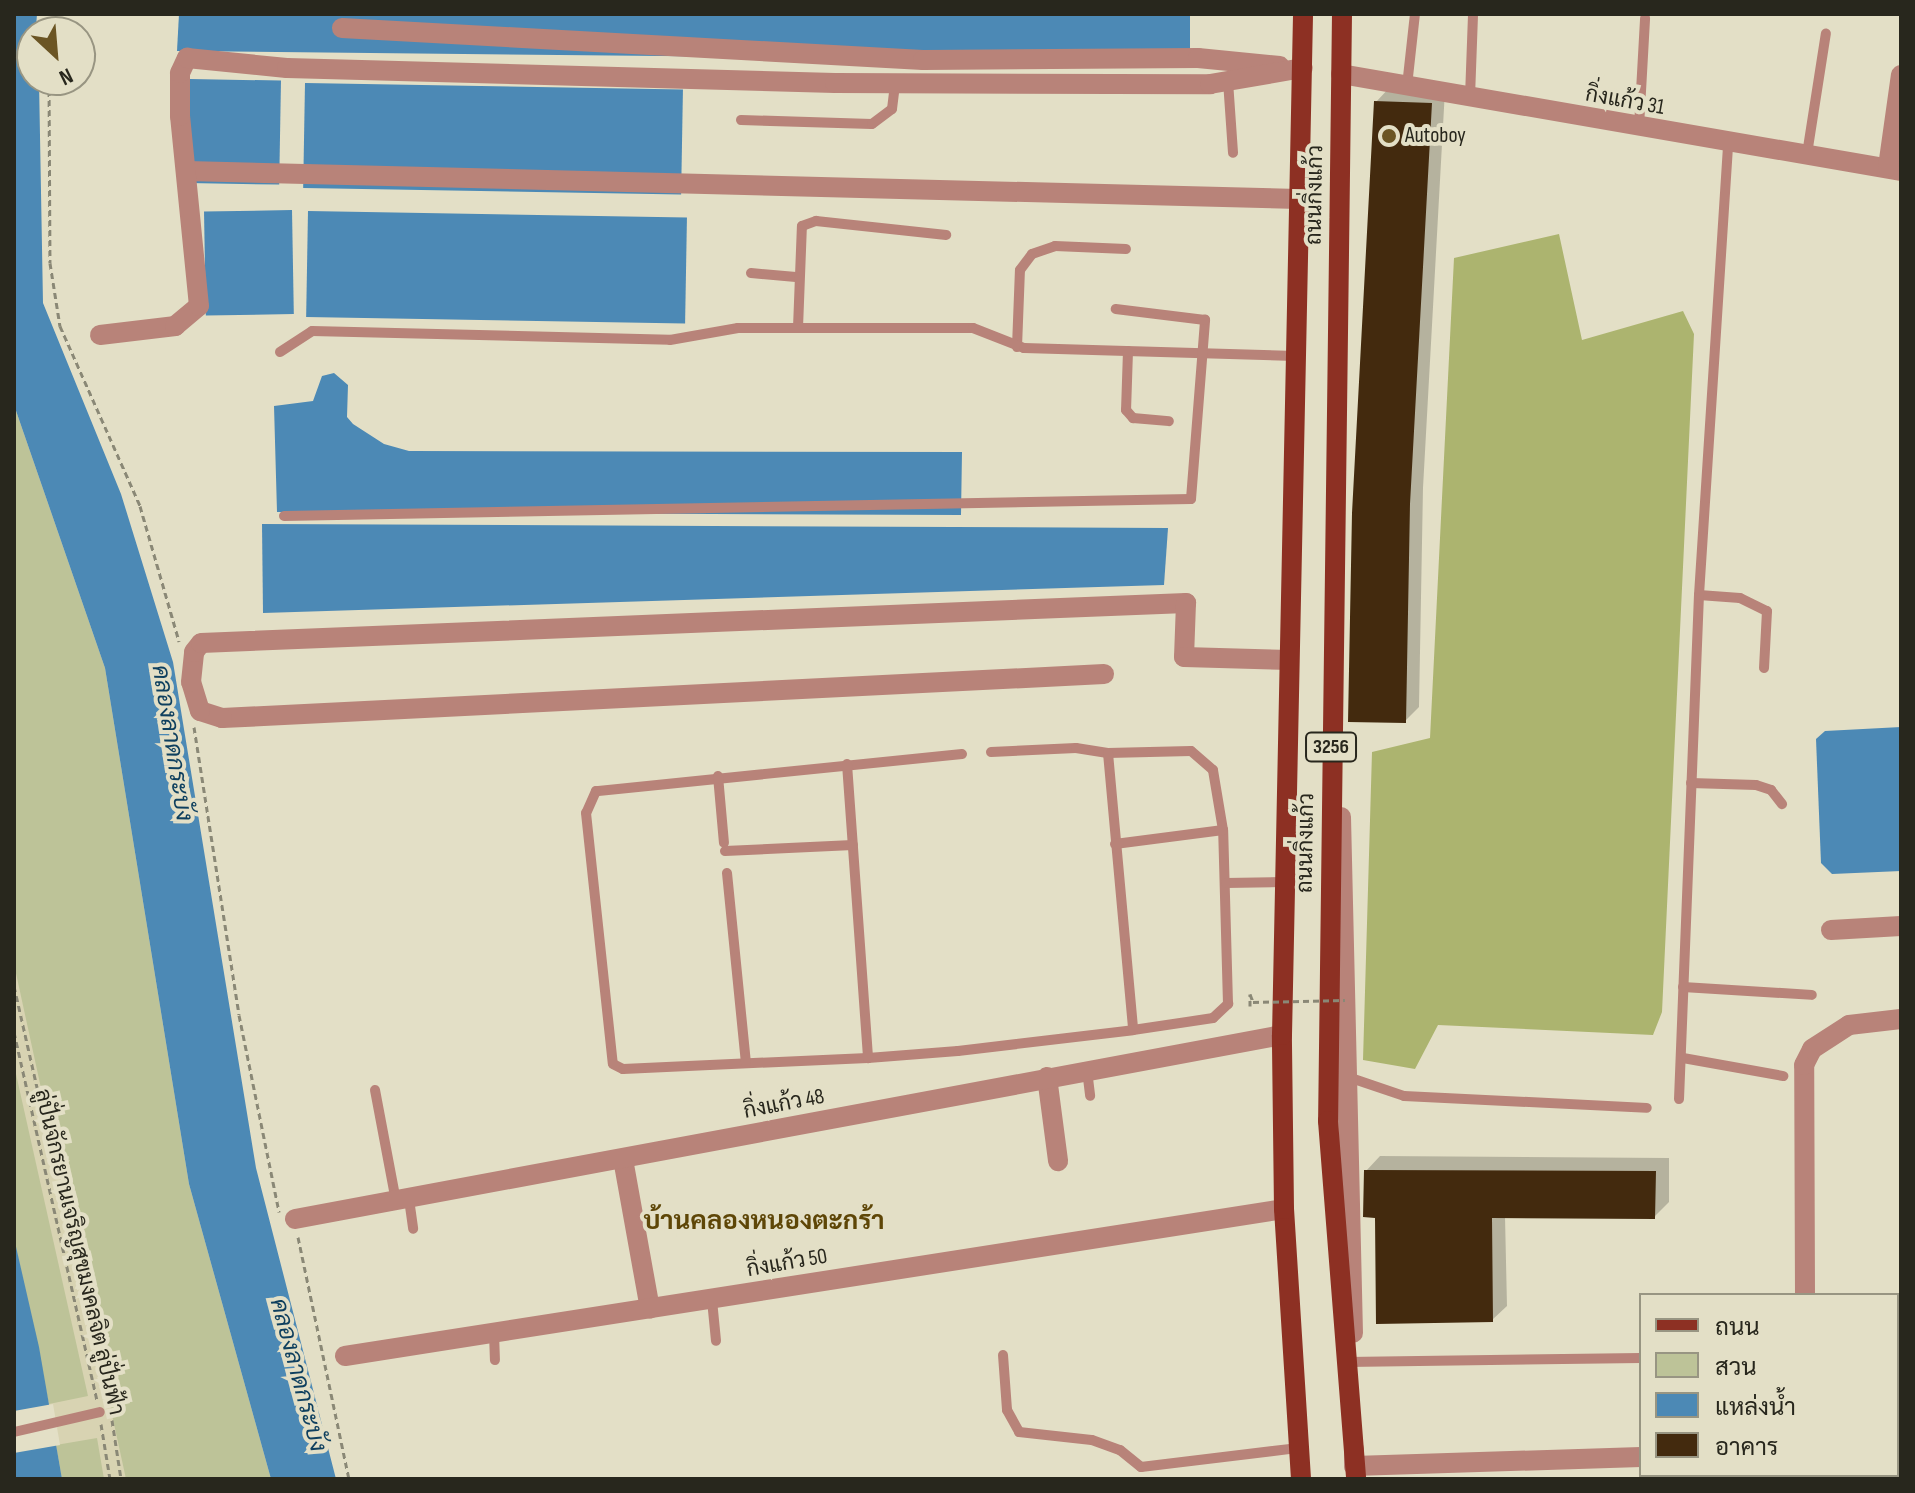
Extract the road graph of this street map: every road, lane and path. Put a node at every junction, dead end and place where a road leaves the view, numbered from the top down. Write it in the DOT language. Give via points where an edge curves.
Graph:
graph roads {
  1 [pos="1303,14"];
  2 [pos="1342,14"];
  3 [pos="1415,14"];
  4 [pos="1473,14"];
  5 [pos="1645,18"];
  6 [pos="342,28"];
  7 [pos="1826,33"];
  8 [pos="1307,68"];
  9 [pos="1341,74"];
  10 [pos="1901,75"];
  11 [pos="1228,81"];
  12 [pos="895,83"];
  13 [pos="1407,86"];
  14 [pos="49,96"];
  15 [pos="1470,97"];
  16 [pos="741,120"];
  17 [pos="1639,127"];
  18 [pos="1728,144"];
  19 [pos="1233,153"];
  20 [pos="1807,154"];
  21 [pos="1894,169"];
  22 [pos="187,171"];
  23 [pos="1299,199"];
  24 [pos="946,235"];
  25 [pos="1126,249"];
  26 [pos="751,273"];
  27 [pos="796,277"];
  28 [pos="1116,309"];
  29 [pos="798,328"];
  30 [pos="100,335"];
  31 [pos="1017,347"];
  32 [pos="1128,351"];
  33 [pos="280,352"];
  34 [pos="1205,353"];
  35 [pos="1295,356"];
  36 [pos="1169,421"];
  37 [pos="284,516"];
  38 [pos="1699,595"];
  39 [pos="181,649"];
  40 [pos="1289,660"];
  41 [pos="1764,668"];
  42 [pos="1104,674"];
  43 [pos="193,722"];
  44 [pos="991,752"];
  45 [pos="1108,753"];
  46 [pos="962,754"];
  47 [pos="847,764"];
  48 [pos="718,776"];
  49 [pos="1691,783"];
  50 [pos="1782,804"];
  51 [pos="1223,830"];
  52 [pos="1115,844"];
  53 [pos="853,845"];
  54 [pos="727,873"];
  55 [pos="1283,882"];
  56 [pos="1226,883"];
  57 [pos="1901,926"];
  58 [pos="1831,930"];
  59 [pos="14,986"];
  60 [pos="1683,987"];
  61 [pos="1812,995"];
  62 [pos="1345,1000"];
  63 [pos="1252,1004"];
  64 [pos="1901,1019"];
  65 [pos="1133,1030"];
  66 [pos="14,1032"];
  67 [pos="1282,1035"];
  68 [pos="868,1058"];
  69 [pos="1683,1058"];
  70 [pos="746,1063"];
  71 [pos="1087,1070"];
  72 [pos="1337,1074"];
  73 [pos="1783,1076"];
  74 [pos="1047,1077"];
  75 [pos="375,1090"];
  76 [pos="1090,1096"];
  77 [pos="1679,1099"];
  78 [pos="1647,1108"];
  79 [pos="623,1159"];
  80 [pos="1058,1161"];
  81 [pos="403,1200"];
  82 [pos="1284,1209"];
  83 [pos="295,1219"];
  84 [pos="413,1229"];
  85 [pos="1805,1293"];
  86 [pos="712,1300"];
  87 [pos="650,1309"];
  88 [pos="494,1333"];
  89 [pos="716,1341"];
  90 [pos="1003,1355"];
  91 [pos="345,1356"];
  92 [pos="1639,1358"];
  93 [pos="495,1360"];
  94 [pos="1350,1362"];
  95 [pos="100,1412"];
  96 [pos="14,1432"];
  97 [pos="1299,1448"];
  98 [pos="1639,1457"];
  99 [pos="1355,1472"];
  100 [pos="1141,1473"];
  101 [pos="110,1479"];
  102 [pos="121,1479"];
  103 [pos="349,1479"];
  104 [pos="1301,1479"];
  1 -- 8 [label="main road, ถนนกิ่งแก้ว / 3256"];
  2 -- 9 [label="main road, ถนนกิ่งแก้ว / 3256"];
  3 -- 13 [label="lane"];
  4 -- 15 [label="lane"];
  5 -- 17 [label="lane"];
  6 -- 8 [label="street" via="923,60 1198,58"];
  7 -- 20 [label="lane"];
  8 -- 11 [label="street"];
  8 -- 23 [label="main road, ถนนกิ่งแก้ว / 3256"];
  9 -- 13 [label="street, กิ่งแก้ว 31"];
  9 -- 72 [label="main road, ถนนกิ่งแก้ว / 3256" via="1334,480"];
  10 -- 21 [label="street"];
  11 -- 12 [label="street" via="1147,86"];
  11 -- 19 [label="lane"];
  12 -- 16 [label="lane" via="892,109 872,124"];
  12 -- 22 [label="street" via="287,68 187,58 179,88"];
  13 -- 15 [label="street, กิ่งแก้ว 31"];
  14 -- 39 [label="path" via="50,263 60,326 140,506 173,606"];
  15 -- 17 [label="street, กิ่งแก้ว 31"];
  17 -- 18 [label="street, กิ่งแก้ว 31"];
  18 -- 20 [label="street, กิ่งแก้ว 31"];
  18 -- 38 [label="lane"];
  20 -- 21 [label="street, กิ่งแก้ว 31"];
  22 -- 23 [label="street"];
  22 -- 30 [label="street" via="196,313 175,326"];
  23 -- 35 [label="main road, ถนนกิ่งแก้ว / 3256"];
  24 -- 27 [label="lane" via="807,223 799,234"];
  25 -- 31 [label="lane" via="1055,246 1032,254 1020,270"];
  26 -- 27 [label="lane"];
  27 -- 29 [label="lane"];
  28 -- 34 [label="lane" via="1200,317 1206,323"];
  29 -- 31 [label="lane" via="973,328"];
  29 -- 33 [label="lane" via="727,329 670,340 312,331"];
  31 -- 32 [label="lane"];
  32 -- 34 [label="lane"];
  32 -- 36 [label="lane" via="1126,410 1133,418"];
  34 -- 35 [label="lane"];
  34 -- 37 [label="lane" via="1191,499"];
  35 -- 40 [label="main road, ถนนกิ่งแก้ว / 3256"];
  38 -- 41 [label="lane" via="1758,602 1767,611"];
  38 -- 49 [label="lane"];
  40 -- 42 [label="street" via="1184,657 1186,603 201,643 194,652 191,682 200,711 222,718"];
  40 -- 55 [label="main road, ถนนกิ่งแก้ว / 3256"];
  43 -- 83 [label="path" via="239,1015 281,1223"];
  44 -- 45 [label="lane" via="1076,748"];
  45 -- 51 [label="lane" via="1182,749 1201,757 1219,788"];
  45 -- 52 [label="lane"];
  46 -- 47 [label="lane"];
  47 -- 48 [label="lane"];
  47 -- 53 [label="lane"];
  48 -- 53 [label="lane" via="724,847"];
  48 -- 70 [label="lane" via="604,788 589,798 608,1043 613,1064 623,1069"];
  49 -- 50 [label="lane" via="1756,785 1771,790"];
  49 -- 60 [label="lane"];
  51 -- 52 [label="lane"];
  51 -- 56 [label="lane"];
  52 -- 65 [label="lane"];
  53 -- 68 [label="lane"];
  54 -- 70 [label="lane"];
  55 -- 56 [label="lane"];
  55 -- 67 [label="main road, ถนนกิ่งแก้ว / 3256"];
  56 -- 65 [label="lane" via="1228,1004 1223,1012"];
  57 -- 58 [label="street"];
  59 -- 102 [label="path"];
  60 -- 61 [label="lane"];
  60 -- 69 [label="lane"];
  62 -- 63 [label="path, bridge"];
  64 -- 85 [label="street" via="1849,1025 1812,1049 1804,1065"];
  65 -- 68 [label="lane"];
  66 -- 95 [label="path, ลู่ปั่นจักรยานเจริญสุขมงคลจิต ลู่ปั่นฟ้า"];
  67 -- 71 [label="street, กิ่งแก้ว 48"];
  67 -- 82 [label="main road, ถนนกิ่งแก้ว / 3256"];
  68 -- 70 [label="lane"];
  69 -- 73 [label="lane"];
  69 -- 77 [label="lane"];
  71 -- 74 [label="street, กิ่งแก้ว 48"];
  71 -- 76 [label="lane"];
  72 -- 78 [label="lane" via="1404,1096"];
  72 -- 94 [label="main road, ถนนกิ่งแก้ว / 3256"];
  74 -- 79 [label="street, กิ่งแก้ว 48"];
  74 -- 80 [label="street"];
  75 -- 81 [label="lane"];
  79 -- 81 [label="street, กิ่งแก้ว 48"];
  79 -- 87 [label="street"];
  81 -- 83 [label="street, กิ่งแก้ว 48"];
  81 -- 84 [label="lane"];
  82 -- 86 [label="street, กิ่งแก้ว 50"];
  82 -- 97 [label="main road, ถนนกิ่งแก้ว / 3256"];
  83 -- 103 [label="path"];
  86 -- 87 [label="street, กิ่งแก้ว 50"];
  86 -- 89 [label="lane"];
  87 -- 88 [label="street, กิ่งแก้ว 50"];
  88 -- 91 [label="street, กิ่งแก้ว 50"];
  88 -- 93 [label="lane"];
  90 -- 100 [label="lane" via="1007,1410 1019,1432 1092,1440 1120,1450"];
  92 -- 94 [label="lane"];
  94 -- 99 [label="main road, ถนนกิ่งแก้ว / 3256"];
  95 -- 96 [label="lane"];
  95 -- 101 [label="path, ลู่ปั่นจักรยานเจริญสุขมงคลจิต ลู่ปั่นฟ้า"];
  97 -- 100 [label="lane"];
  97 -- 104 [label="main road, ถนนกิ่งแก้ว / 3256"];
  98 -- 99 [label="street"];
}
